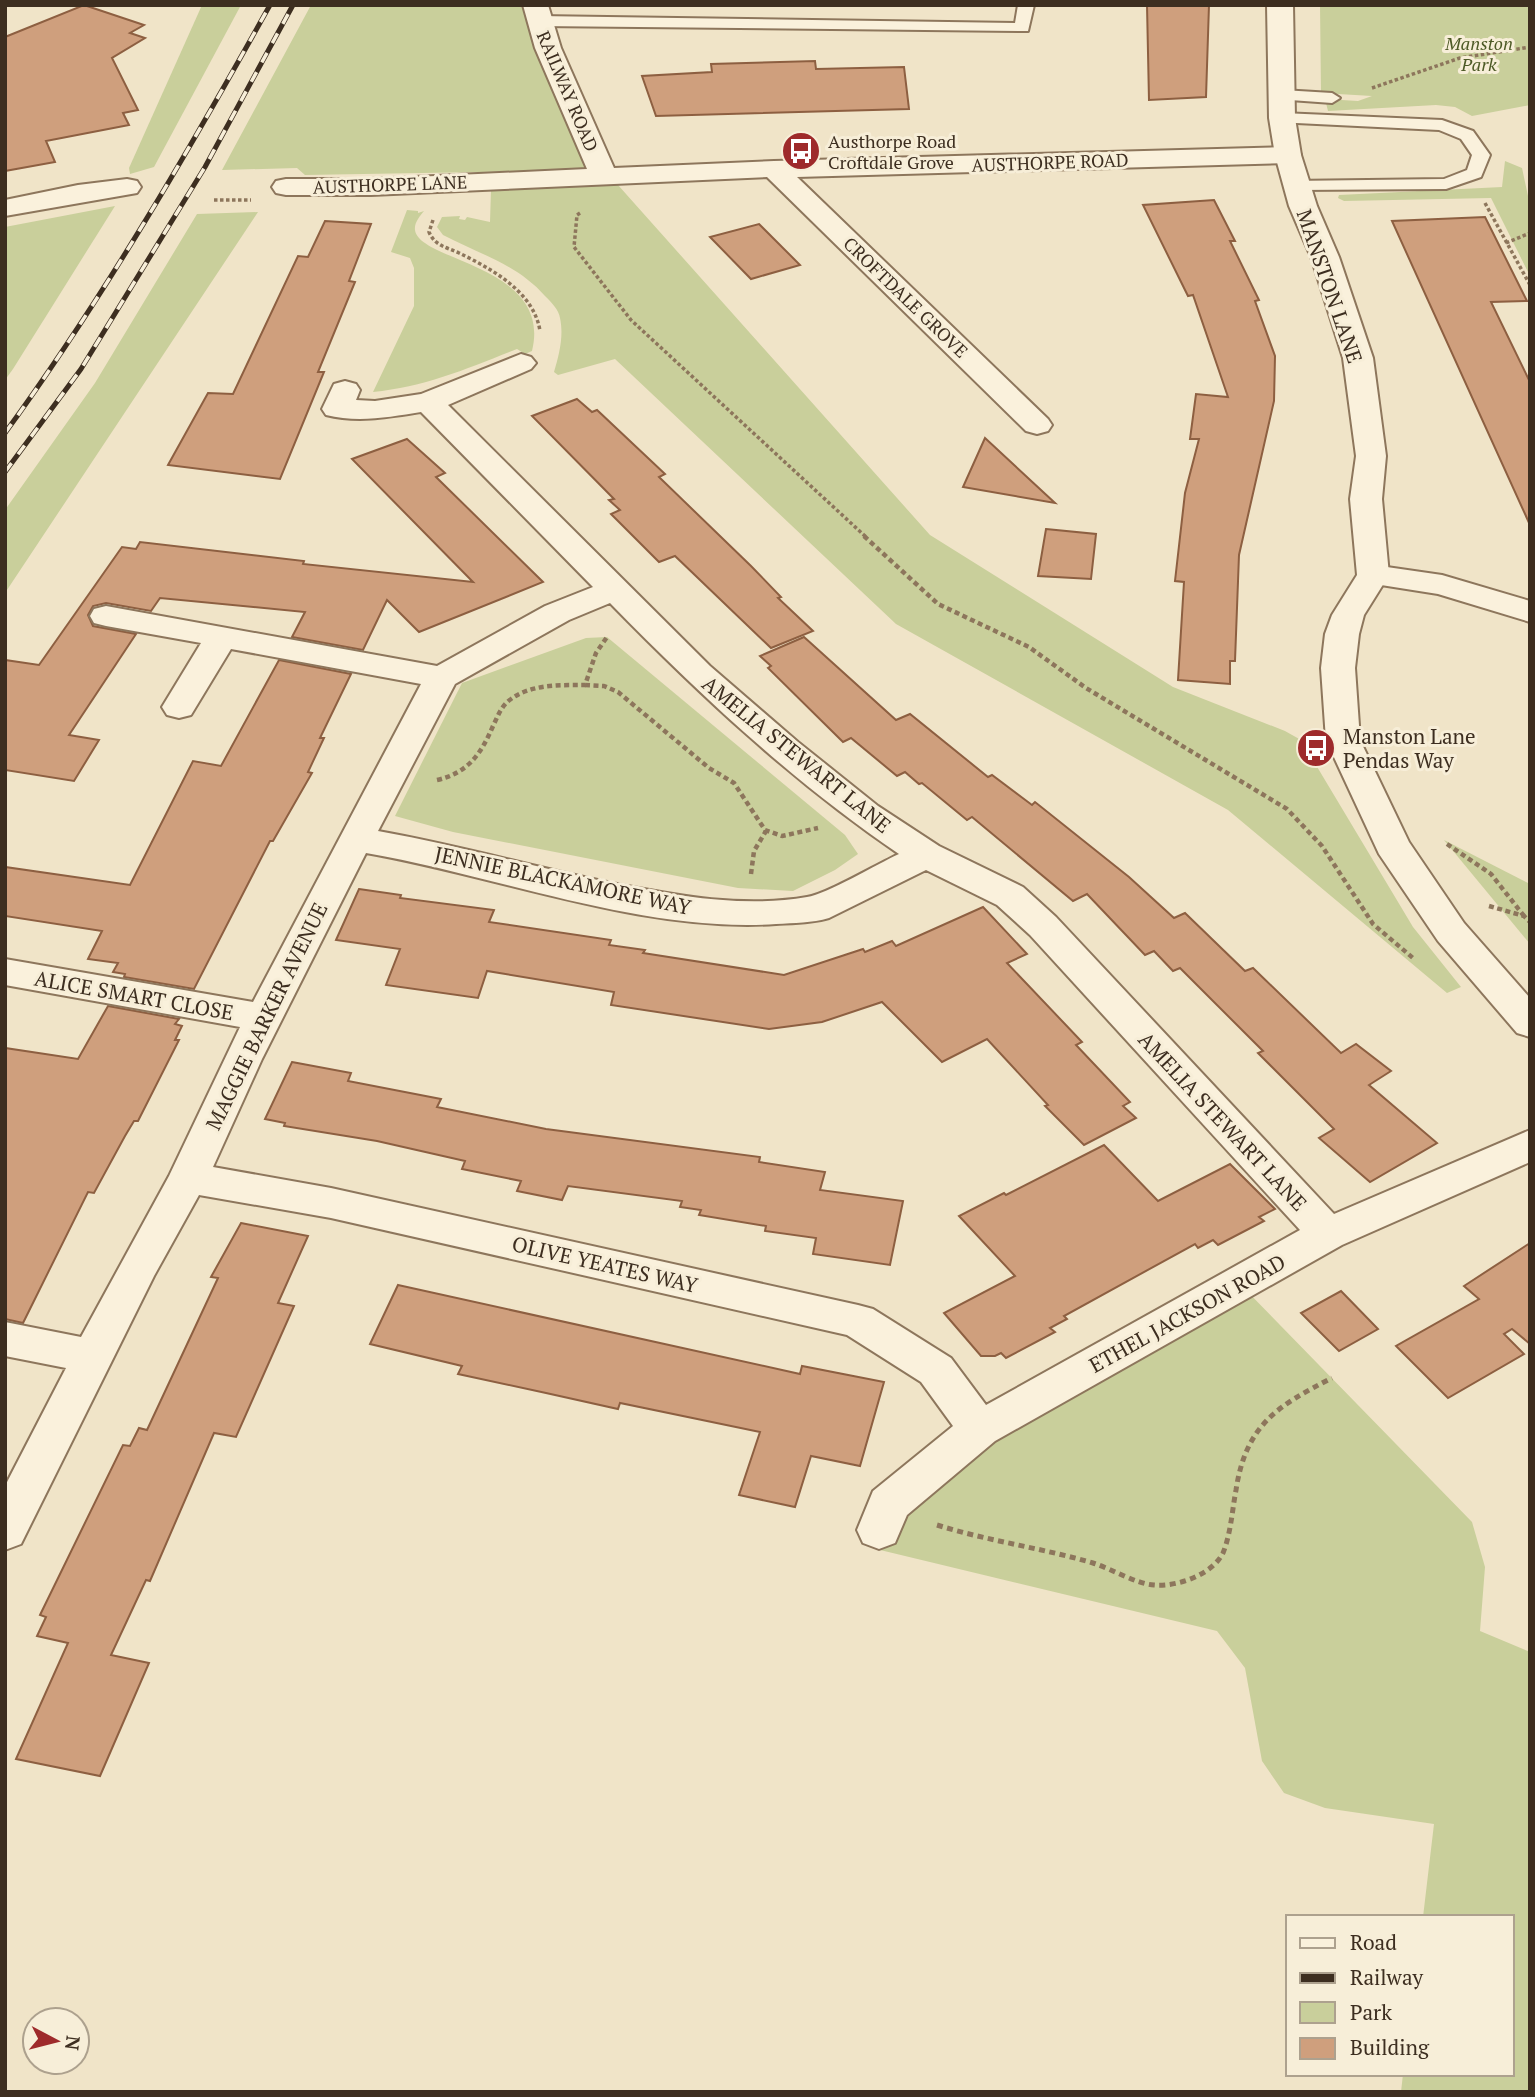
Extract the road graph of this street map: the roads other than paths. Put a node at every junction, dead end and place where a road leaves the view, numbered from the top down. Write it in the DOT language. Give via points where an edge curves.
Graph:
graph roads {
  1 [pos="1026,5"];
  2 [pos="1280,5"];
  3 [pos="536,13"];
  4 [pos="1332,98"];
  5 [pos="1282,106"];
  6 [pos="1289,155"];
  7 [pos="774,169"];
  8 [pos="591,176"];
  9 [pos="494,181"];
  10 [pos="1297,185"];
  11 [pos="127,187"];
  12 [pos="275,194"];
  13 [pos="5,208"];
  14 [pos="521,363"];
  15 [pos="345,390"];
  16 [pos="428,402"];
  17 [pos="1037,425"];
  18 [pos="1373,575"];
  19 [pos="615,589"];
  20 [pos="1530,612"];
  21 [pos="106,616"];
  22 [pos="222,636"];
  23 [pos="442,677"];
  24 [pos="179,707"];
  25 [pos="355,839"];
  26 [pos="926,855"];
  27 [pos="5,972"];
  28 [pos="264,1017"];
  29 [pos="1530,1023"];
  30 [pos="1530,1145"];
  31 [pos="188,1178"];
  32 [pos="1328,1234"];
  33 [pos="5,1339"];
  34 [pos="93,1356"];
  35 [pos="980,1429"];
  36 [pos="884,1517"];
  37 [pos="5,1531"];
  1 -- 3 [label="lane" via="1022,28"];
  2 -- 5 [label="street"];
  3 -- 8 [label="street, RAILWAY ROAD"];
  4 -- 5 [label="lane"];
  5 -- 6 [label="street"];
  5 -- 10 [label="lane" via="1441,125 1467,135 1481,155 1475,173 1446,184"];
  6 -- 7 [label="street, AUSTHORPE ROAD"];
  6 -- 10 [label="street, MANSTON LANE"];
  7 -- 8 [label="street, AUSTHORPE ROAD"];
  7 -- 17 [label="street, CROFTDALE GROVE"];
  8 -- 9 [label="street, AUSTHORPE ROAD"];
  9 -- 12 [label="street, AUSTHORPE LANE"];
  10 -- 18 [label="street, MANSTON LANE" via="1358,358 1371,456 1366,499"];
  11 -- 13 [label="street"];
  14 -- 16 [label="street"];
  15 -- 16 [label="street" via="337,409 375,410"];
  16 -- 19 [label="street, AMELIA STEWART LANE"];
  18 -- 20 [label="street" via="1442,584"];
  18 -- 29 [label="street" via="1348,615 1342,635 1338,668 1343,740 1392,845 1451,932"];
  19 -- 23 [label="street" via="557,613"];
  19 -- 26 [label="street, AMELIA STEWART LANE" via="698,673 786,750 865,814"];
  21 -- 22 [label="street"];
  22 -- 23 [label="street"];
  22 -- 24 [label="street"];
  23 -- 25 [label="street, MAGGIE BARKER AVENUE"];
  25 -- 26 [label="street, JENNIE BLACKAMORE WAY" via="664,906 739,914 816,909"];
  25 -- 28 [label="street, MAGGIE BARKER AVENUE"];
  26 -- 32 [label="street, AMELIA STEWART LANE" via="1010,896 1043,926"];
  27 -- 28 [label="street, ALICE SMART CLOSE"];
  28 -- 31 [label="street, MAGGIE BARKER AVENUE"];
  30 -- 32 [label="street, ETHEL JACKSON ROAD"];
  31 -- 34 [label="street, MAGGIE BARKER AVENUE"];
  31 -- 35 [label="street, OLIVE YEATES WAY" via="331,1203 859,1321 936,1370"];
  32 -- 35 [label="street, ETHEL JACKSON ROAD"];
  33 -- 34 [label="street"];
  34 -- 37 [label="street, MAGGIE BARKER AVENUE"];
  35 -- 36 [label="street, ETHEL JACKSON ROAD"];
}
